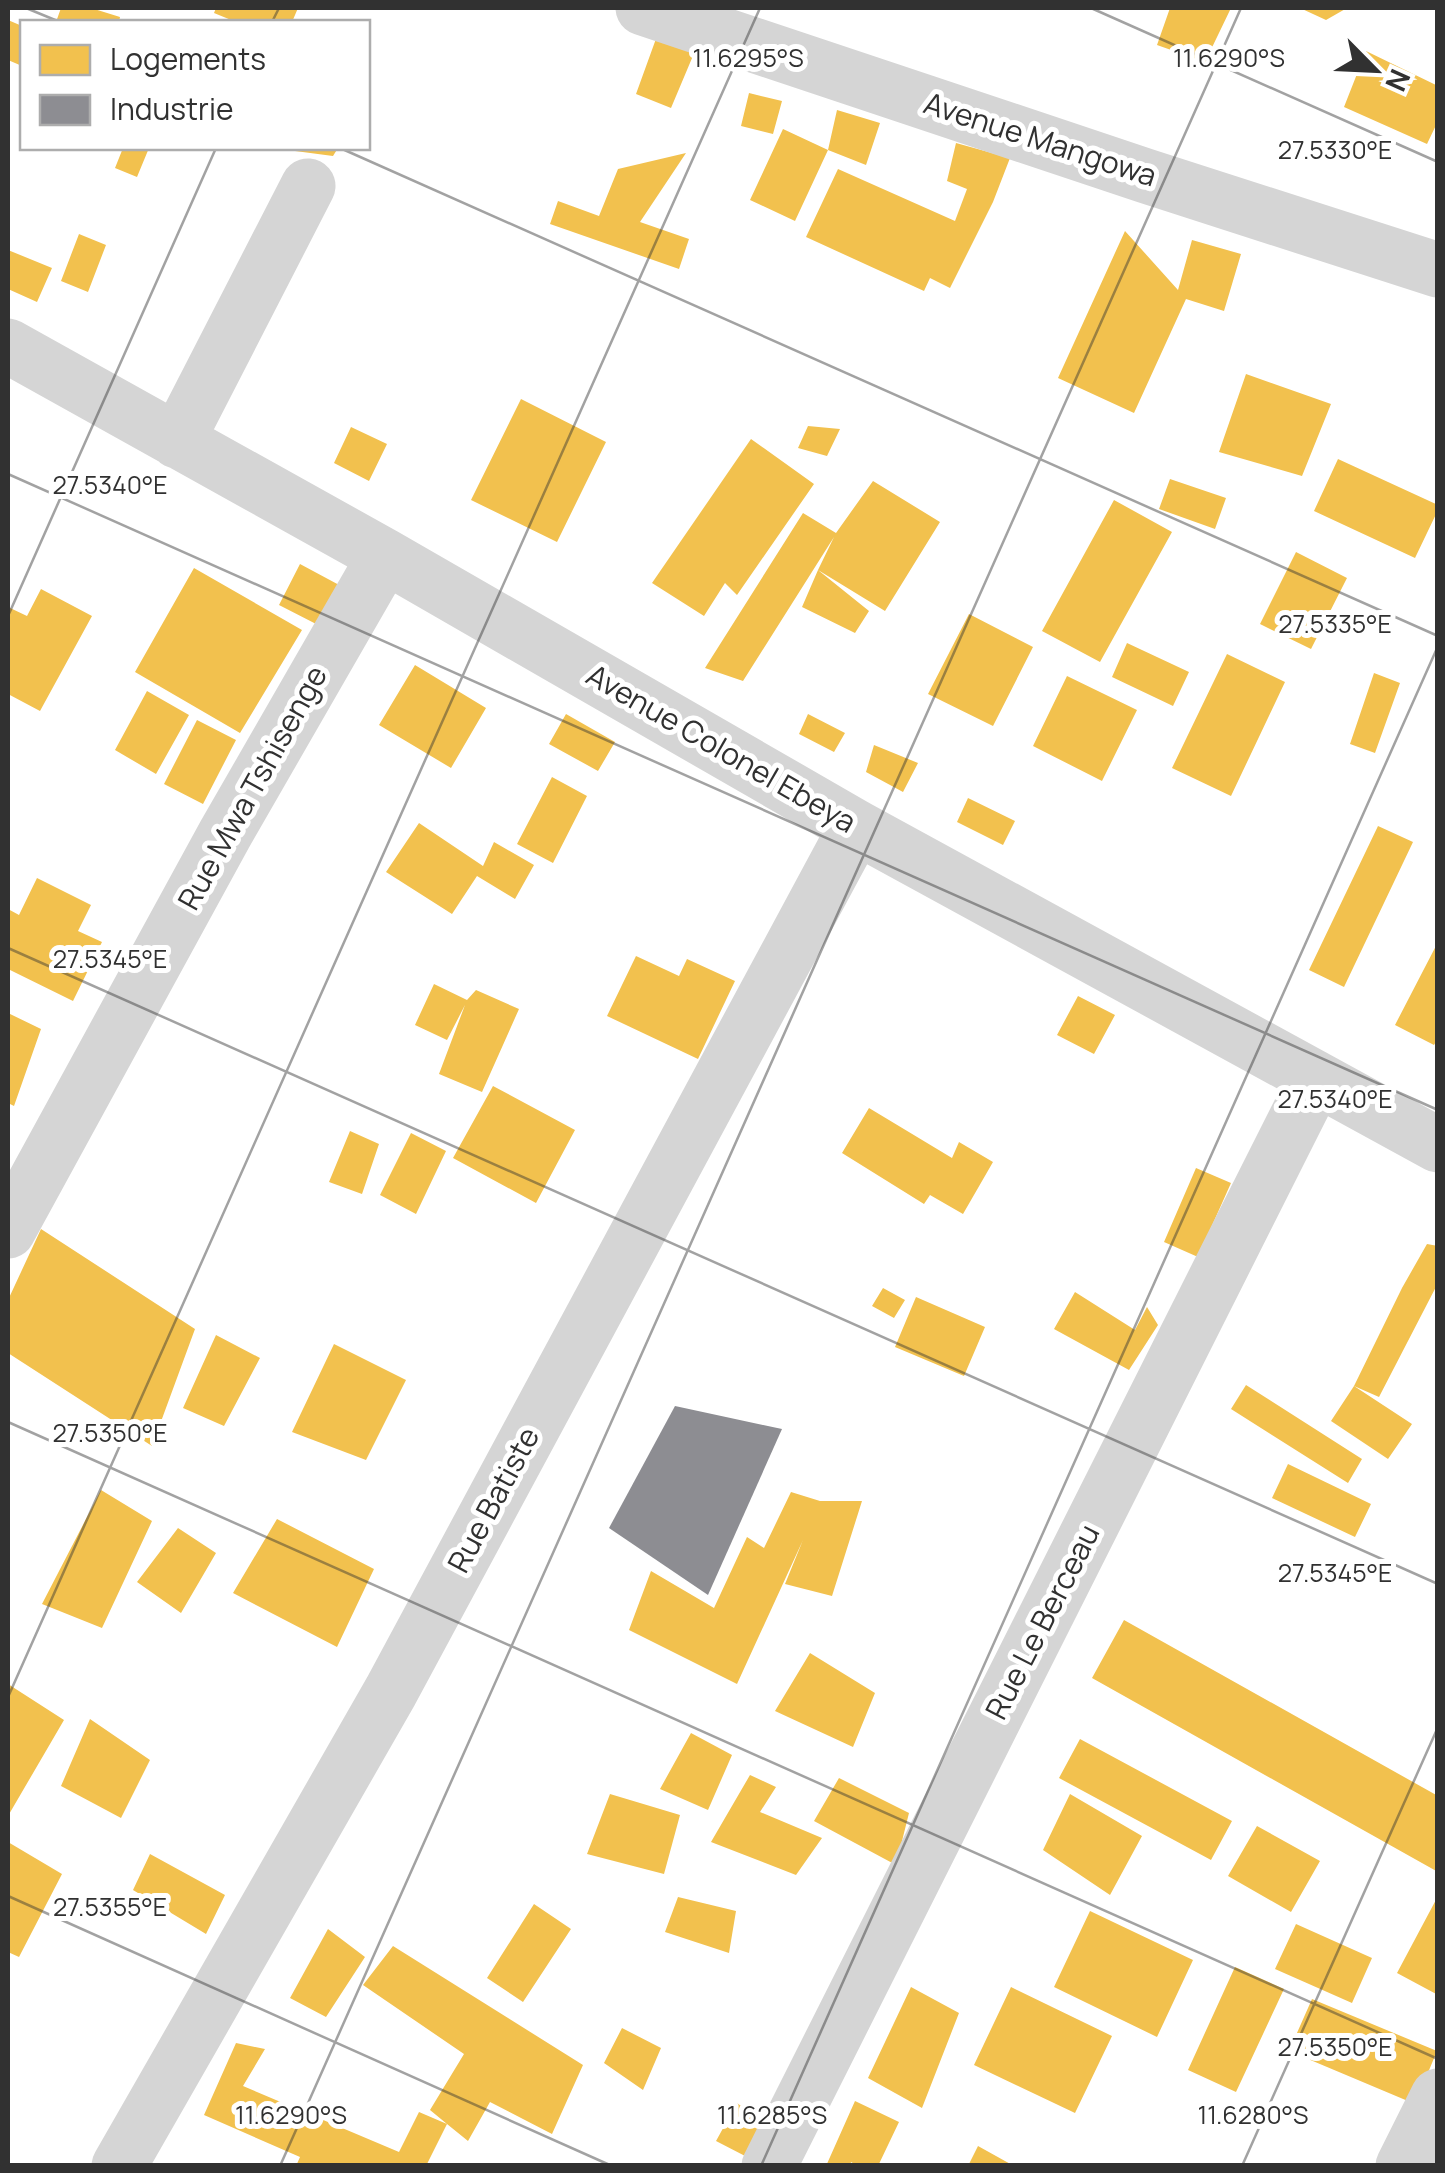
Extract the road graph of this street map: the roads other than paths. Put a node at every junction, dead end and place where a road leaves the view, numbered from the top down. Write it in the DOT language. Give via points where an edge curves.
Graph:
graph roads {
  1 [pos="643,8"];
  2 [pos="308,186"];
  3 [pos="1438,270"];
  4 [pos="8,346"];
  5 [pos="177,441"];
  6 [pos="384,556"];
  7 [pos="856,826"];
  8 [pos="1316,1079"];
  9 [pos="1438,1145"];
  10 [pos="8,1231"];
  11 [pos="1438,2096"];
  12 [pos="120,2166"];
  13 [pos="769,2166"];
  14 [pos="1403,2166"];
  1 -- 3 [label="street, Avenue Mangowa"];
  2 -- 5 [label="street"];
  4 -- 5 [label="street, Avenue Colonel Ebeya"];
  5 -- 6 [label="street, Avenue Colonel Ebeya"];
  6 -- 7 [label="street, Avenue Colonel Ebeya"];
  6 -- 10 [label="street, Rue Mwa Tshisenge"];
  7 -- 8 [label="street, Avenue Colonel Ebeya"];
  7 -- 12 [label="street, Rue Batiste" via="391,1692"];
  8 -- 9 [label="street, Avenue Colonel Ebeya"];
  8 -- 13 [label="street, Rue Le Berceau"];
  11 -- 14 [label="street"];
}
